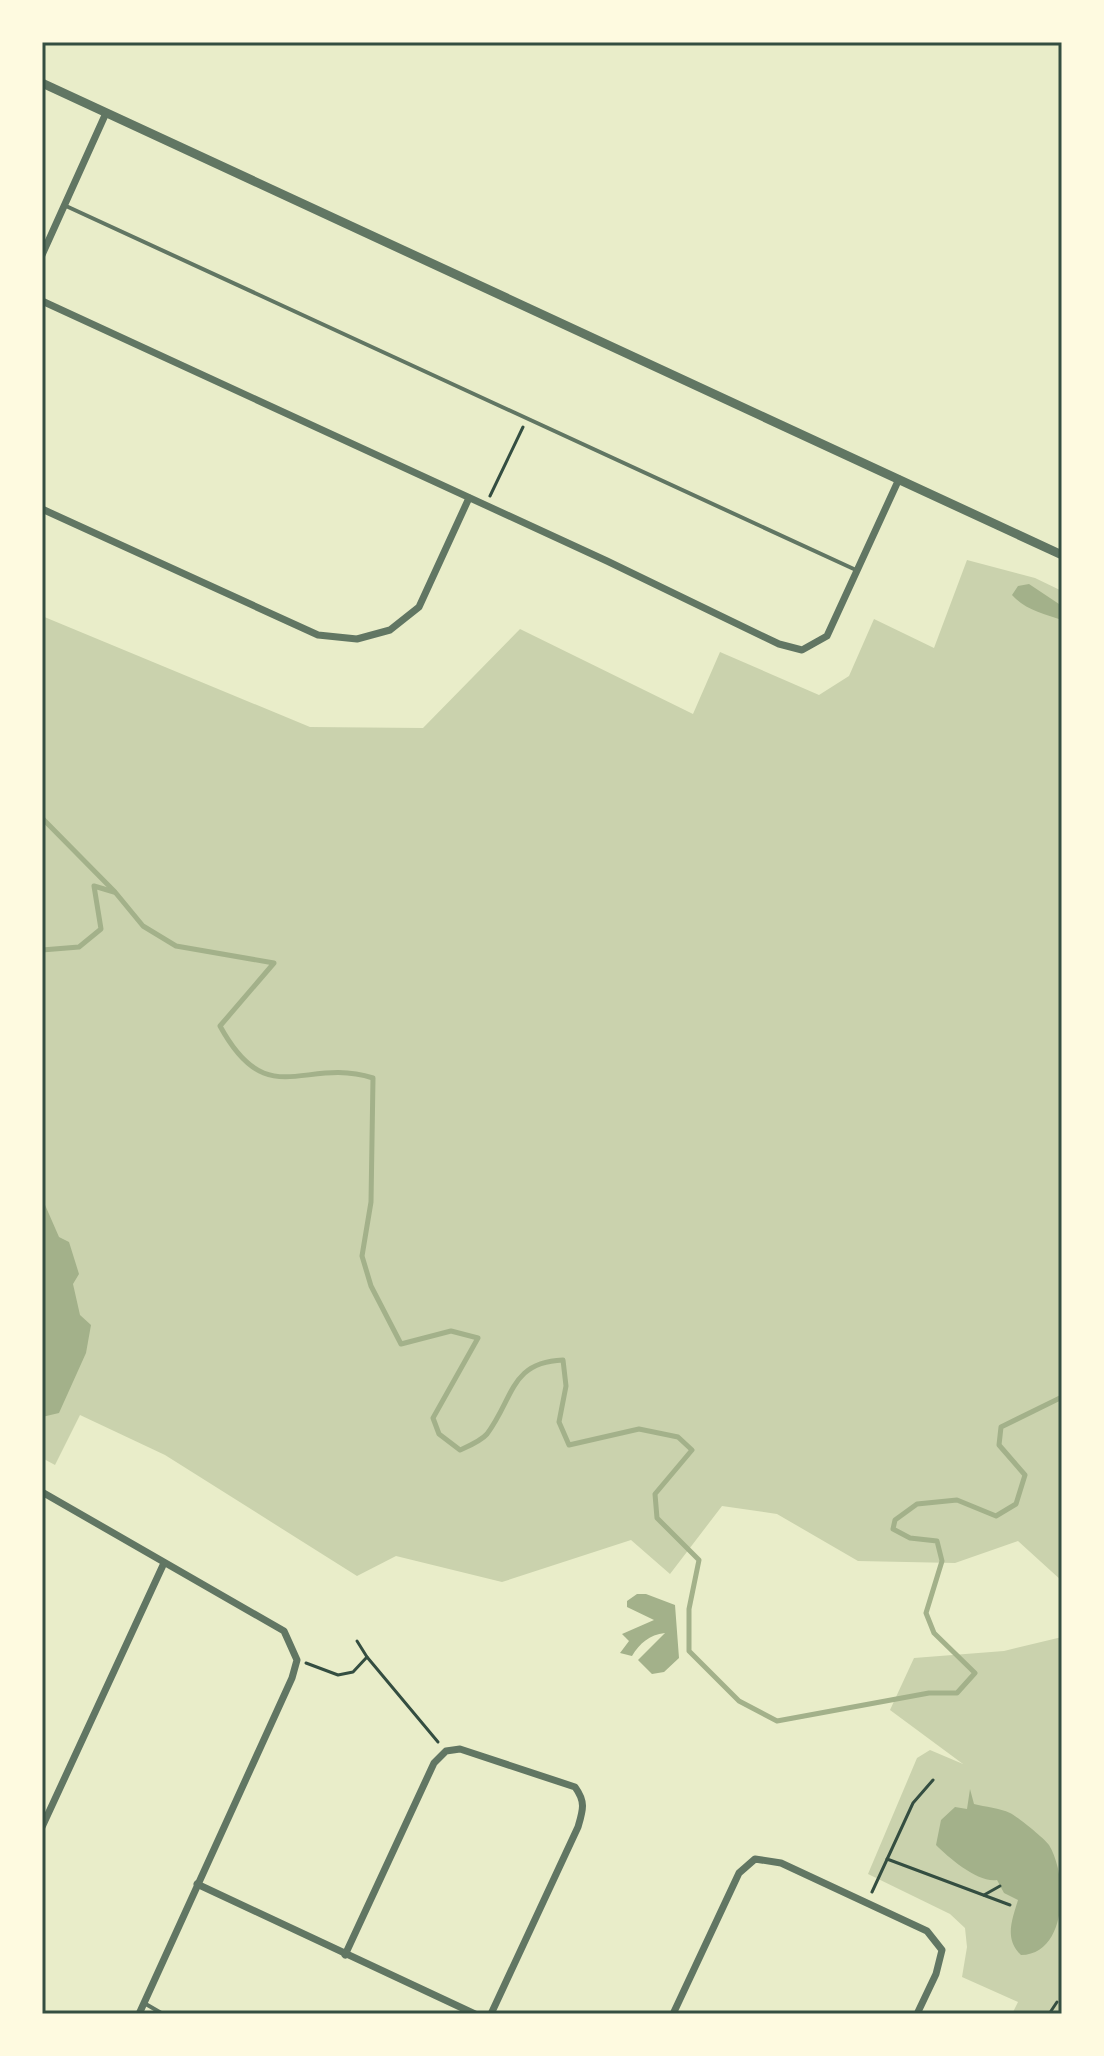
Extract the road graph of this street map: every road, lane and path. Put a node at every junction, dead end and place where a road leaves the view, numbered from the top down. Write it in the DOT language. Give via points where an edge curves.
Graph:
graph roads {
  1 [pos="42,83"];
  2 [pos="106,113"];
  3 [pos="66,206"];
  4 [pos="42,255"];
  5 [pos="42,301"];
  6 [pos="527,418"];
  7 [pos="899,479"];
  8 [pos="490,496"];
  9 [pos="469,498"];
  10 [pos="42,509"];
  11 [pos="1062,555"];
  12 [pos="856,570"];
  13 [pos="42,1492"];
  14 [pos="164,1563"];
  15 [pos="357,1641"];
  16 [pos="367,1657"];
  17 [pos="297,1660"];
  18 [pos="446,1751"];
  19 [pos="933,1780"];
  20 [pos="42,1827"];
  21 [pos="887,1859"];
  22 [pos="197,1884"];
  23 [pos="1000,1886"];
  24 [pos="984,1895"];
  25 [pos="867,1903"];
  26 [pos="1010,1905"];
  27 [pos="345,1955"];
  28 [pos="1057,2002"];
  29 [pos="144,2003"];
  30 [pos="139,2014"];
  31 [pos="163,2014"];
  32 [pos="475,2014"];
  33 [pos="491,2014"];
  34 [pos="673,2014"];
  35 [pos="917,2014"];
  36 [pos="1049,2014"];
  1 -- 2 [label="street"];
  2 -- 3 [label="street"];
  2 -- 7 [label="street"];
  3 -- 4 [label="street"];
  3 -- 6 [label="lane"];
  5 -- 9 [label="street"];
  6 -- 8 [label="path"];
  6 -- 12 [label="lane"];
  7 -- 11 [label="street"];
  7 -- 12 [label="street"];
  9 -- 10 [label="street" via="419,607 390,630 357,639 318,635"];
  9 -- 12 [label="street" via="779,644 802,650 827,636"];
  13 -- 14 [label="street"];
  14 -- 17 [label="street" via="284,1631"];
  14 -- 20 [label="street"];
  15 -- 16 [label="path"];
  16 -- 17 [label="path" via="353,1672 338,1675"];
  16 -- 18 [label="path"];
  17 -- 22 [label="street"];
  18 -- 27 [label="street" via="434,1763"];
  18 -- 33 [label="street" via="460,1749 501,1761 575,1787 583,1798 578,1827"];
  19 -- 21 [label="path" via="913,1803"];
  21 -- 24 [label="path"];
  21 -- 25 [label="path"];
  22 -- 27 [label="street"];
  22 -- 29 [label="street"];
  23 -- 24 [label="path"];
  24 -- 26 [label="path"];
  25 -- 34 [label="street" via="781,1863 755,1859 739,1873"];
  25 -- 35 [label="street" via="927,1931 942,1950"];
  27 -- 32 [label="street"];
  28 -- 36 [label="path"];
  29 -- 30 [label="street"];
  29 -- 31 [label="lane"];
}
